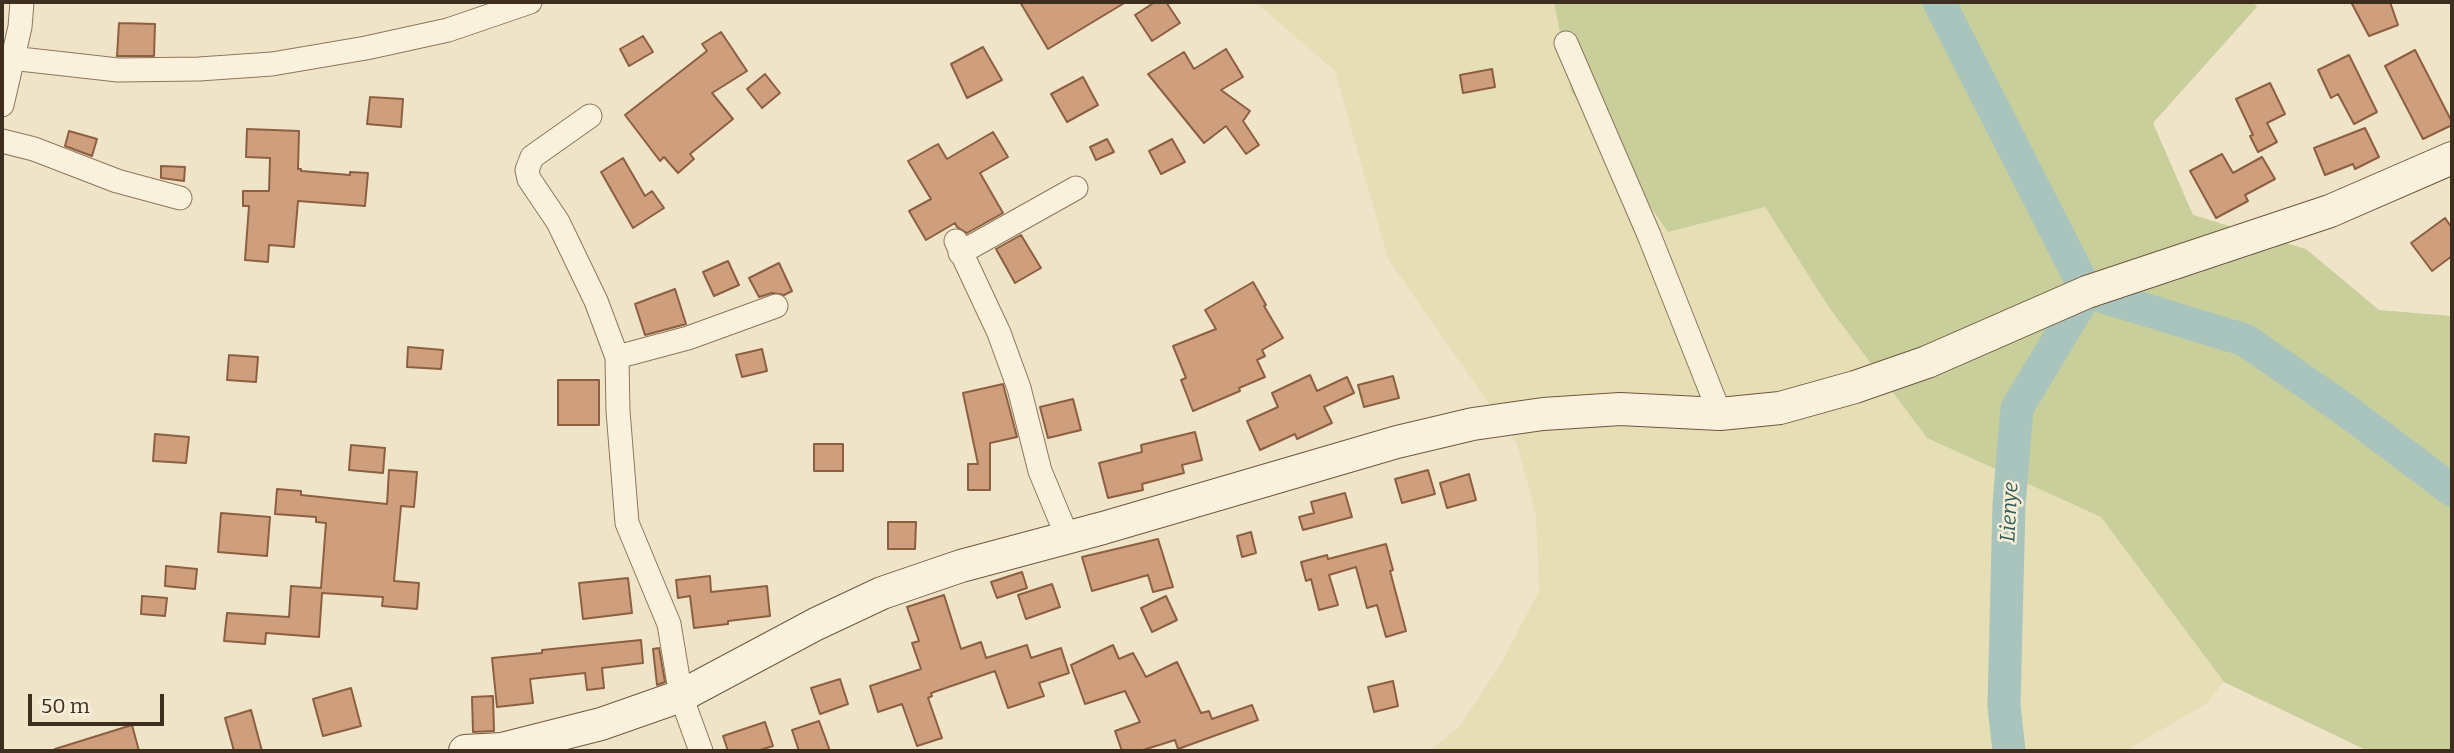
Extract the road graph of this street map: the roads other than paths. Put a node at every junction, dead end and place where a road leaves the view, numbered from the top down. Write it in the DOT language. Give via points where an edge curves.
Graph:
graph roads {
  1 [pos="22,2"];
  2 [pos="530,2"];
  3 [pos="1566,43"];
  4 [pos="11,58"];
  5 [pos="2,105"];
  6 [pos="590,116"];
  7 [pos="2,141"];
  8 [pos="2452,158"];
  9 [pos="1076,188"];
  10 [pos="180,198"];
  11 [pos="776,306"];
  12 [pos="617,357"];
  13 [pos="1720,414"];
  14 [pos="1067,536"];
  15 [pos="681,696"];
  16 [pos="465,751"];
  17 [pos="701,751"];
  1 -- 4 [label="street"];
  2 -- 4 [label="street" via="448,30 272,64 118,70"];
  3 -- 13 [label="street"];
  4 -- 5 [label="street"];
  6 -- 12 [label="street" via="532,157 527,170 558,222"];
  7 -- 10 [label="street"];
  8 -- 13 [label="street" via="2330,211 2087,292 1927,362 1780,408"];
  9 -- 14 [label="street" via="958,247 999,333 1019,388 1040,471"];
  11 -- 12 [label="street" via="688,338"];
  12 -- 15 [label="street" via="627,523 668,624"];
  13 -- 14 [label="street" via="1620,409 1473,424"];
  14 -- 15 [label="street" via="882,593"];
  15 -- 16 [label="street" via="601,724 502,748"];
  15 -- 17 [label="street"];
}
